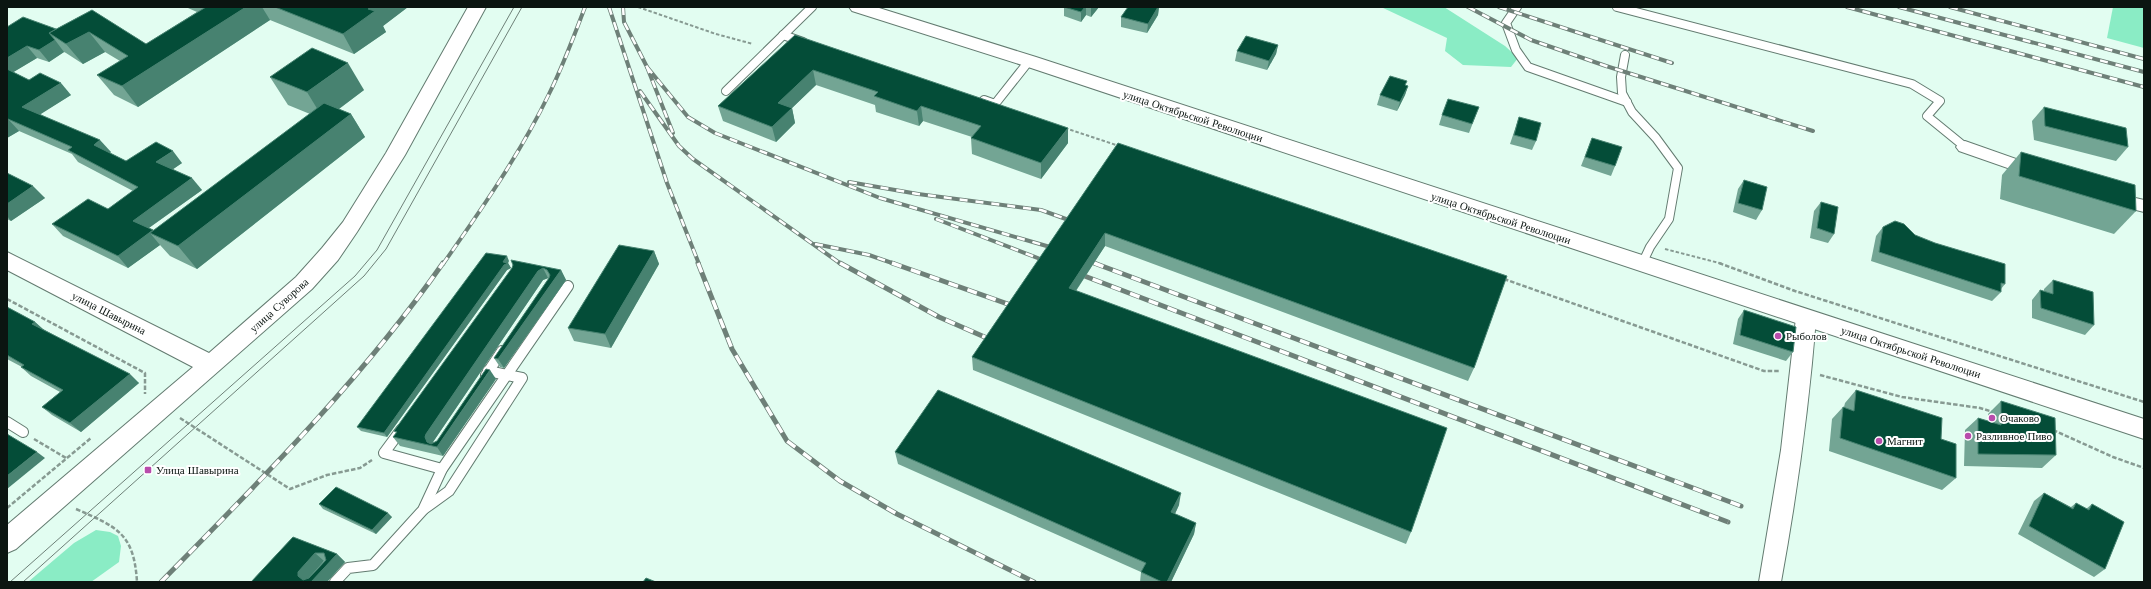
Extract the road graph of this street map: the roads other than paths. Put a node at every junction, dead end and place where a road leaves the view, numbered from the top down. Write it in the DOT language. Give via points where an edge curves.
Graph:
graph roads {
  1 [pos="477,7"];
  2 [pos="812,7"];
  3 [pos="858,7"];
  4 [pos="1517,7"];
  5 [pos="1617,7"];
  6 [pos="783,35"];
  7 [pos="813,45"];
  8 [pos="1625,55"];
  9 [pos="1029,61"];
  10 [pos="726,91"];
  11 [pos="973,97"];
  12 [pos="1627,102"];
  13 [pos="1965,147"];
  14 [pos="2055,179"];
  15 [pos="2092,192"];
  16 [pos="2144,206"];
  17 [pos="7,260"];
  18 [pos="1642,265"];
  19 [pos="568,286"];
  20 [pos="1806,318"];
  21 [pos="509,340"];
  22 [pos="211,365"];
  23 [pos="488,371"];
  24 [pos="480,384"];
  25 [pos="407,421"];
  26 [pos="7,422"];
  27 [pos="2144,429"];
  28 [pos="23,432"];
  29 [pos="442,469"];
  30 [pos="423,510"];
  31 [pos="7,541"];
  32 [pos="335,582"];
  33 [pos="1770,582"];
  1 -- 22 [label="main road, улица Суворова" via="395,155 330,254 304,282"];
  2 -- 6 [label="lane"];
  3 -- 9 [label="main road, улица Октябрьской Революции"];
  4 -- 12 [label="lane" via="1506,23 1516,50 1528,67"];
  5 -- 13 [label="lane" via="1912,84 1940,101 1927,116"];
  6 -- 7 [label="lane"];
  6 -- 10 [label="lane"];
  8 -- 12 [label="lane" via="1621,77 1622,93"];
  9 -- 11 [label="lane" via="995,104"];
  9 -- 18 [label="main road, улица Октябрьской Революции"];
  12 -- 18 [label="lane" via="1632,112 1656,138 1678,168 1669,219 1650,247"];
  13 -- 14 [label="street"];
  15 -- 16 [label="street"];
  17 -- 22 [label="main road, улица Шавырина"];
  18 -- 20 [label="main road, улица Октябрьской Революции"];
  19 -- 29 [label="lane"];
  20 -- 27 [label="main road, улица Октябрьской Революции"];
  20 -- 33 [label="street" via="1802,371 1783,514"];
  21 -- 23 [label="lane"];
  22 -- 31 [label="main road, улица Суворова"];
  23 -- 24 [label="lane"];
  23 -- 30 [label="lane" via="522,378 449,491"];
  25 -- 29 [label="lane" via="384,453"];
  26 -- 28 [label="lane"];
  29 -- 30 [label="lane"];
  30 -- 32 [label="lane" via="373,565 348,568"];
}
